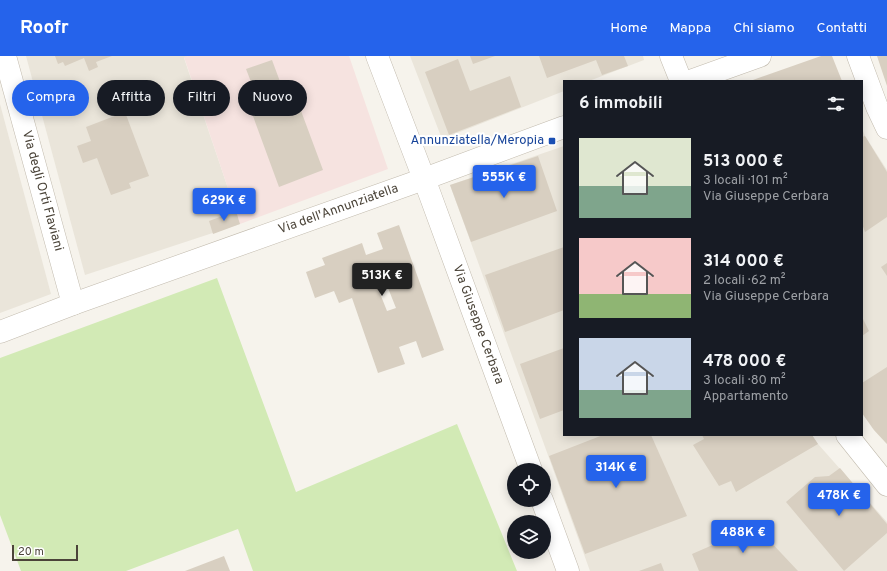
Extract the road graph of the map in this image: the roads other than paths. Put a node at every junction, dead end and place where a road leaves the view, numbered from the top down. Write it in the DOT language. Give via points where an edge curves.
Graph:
graph roads {
  1 [pos="5,56"];
  2 [pos="377,56"];
  3 [pos="671,56"];
  4 [pos="760,56"];
  5 [pos="858,56"];
  6 [pos="681,80"];
  7 [pos="693,80"];
  8 [pos="563,127"];
  9 [pos="887,128"];
  10 [pos="424,179"];
  11 [pos="72,304"];
  12 [pos="0,332"];
  13 [pos="848,436"];
  14 [pos="528,463"];
  15 [pos="887,485"];
  16 [pos="545,507"];
  17 [pos="568,571"];
  1 -- 11 [label="street, Via degli Orti Flaviani"];
  2 -- 10 [label="street, Via Giuseppe Cerbara"];
  3 -- 6 [label="street"];
  4 -- 7 [label="street"];
  5 -- 9 [label="street"];
  8 -- 10 [label="street, Via dell'Annunziatella"];
  10 -- 11 [label="street, Via dell'Annunziatella"];
  10 -- 14 [label="street, Via Giuseppe Cerbara"];
  11 -- 12 [label="street, Via dell'Annunziatella"];
  13 -- 15 [label="street"];
  16 -- 17 [label="street"];
}
